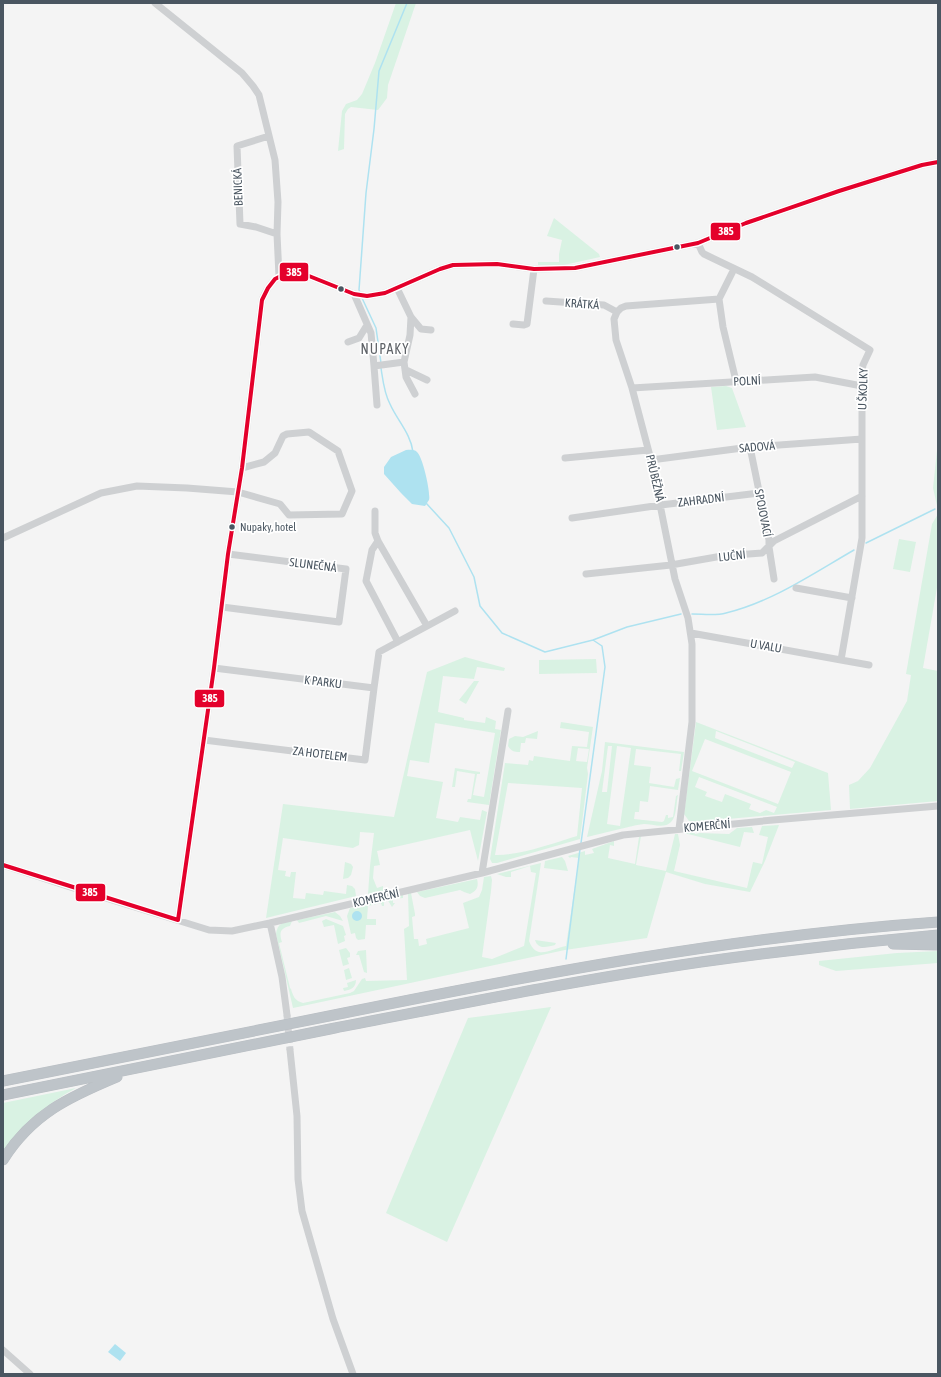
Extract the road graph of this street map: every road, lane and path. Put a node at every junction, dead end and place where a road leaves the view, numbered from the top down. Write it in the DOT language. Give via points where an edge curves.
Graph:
graph roads {
  1 [pos="154,3"];
  2 [pos="269,136"];
  3 [pos="938,162"];
  4 [pos="277,234"];
  5 [pos="698,243"];
  6 [pos="534,269"];
  7 [pos="734,269"];
  8 [pos="279,276"];
  9 [pos="397,288"];
  10 [pos="356,295"];
  11 [pos="719,299"];
  12 [pos="546,301"];
  13 [pos="617,312"];
  14 [pos="411,317"];
  15 [pos="513,324"];
  16 [pos="367,325"];
  17 [pos="431,330"];
  18 [pos="348,342"];
  19 [pos="404,362"];
  20 [pos="379,365"];
  21 [pos="406,370"];
  22 [pos="427,380"];
  23 [pos="736,381"];
  24 [pos="862,386"];
  25 [pos="632,388"];
  26 [pos="415,394"];
  27 [pos="377,405"];
  28 [pos="862,440"];
  29 [pos="750,447"];
  30 [pos="648,450"];
  31 [pos="565,458"];
  32 [pos="651,460"];
  33 [pos="242,468"];
  34 [pos="238,492"];
  35 [pos="759,493"];
  36 [pos="862,496"];
  37 [pos="661,505"];
  38 [pos="375,511"];
  39 [pos="572,518"];
  40 [pos="3,538"];
  41 [pos="378,541"];
  42 [pos="769,547"];
  43 [pos="228,554"];
  44 [pos="671,564"];
  45 [pos="586,574"];
  46 [pos="774,579"];
  47 [pos="796,588"];
  48 [pos="852,598"];
  49 [pos="222,607"];
  50 [pos="455,611"];
  51 [pos="427,626"];
  52 [pos="691,633"];
  53 [pos="398,642"];
  54 [pos="841,660"];
  55 [pos="869,665"];
  56 [pos="214,668"];
  57 [pos="374,688"];
  58 [pos="508,711"];
  59 [pos="204,740"];
  60 [pos="938,806"];
  61 [pos="679,829"];
  62 [pos="3,865"];
  63 [pos="482,873"];
  64 [pos="178,920"];
  65 [pos="938,922"];
  66 [pos="270,923"];
  67 [pos="938,935"];
  68 [pos="857,942"];
  69 [pos="938,945"];
  70 [pos="287,1015"];
  71 [pos="290,1050"];
  72 [pos="137,1068"];
  73 [pos="42,1073"];
  74 [pos="3,1075"];
  75 [pos="3,1081"];
  76 [pos="3,1095"];
  77 [pos="3,1160"];
  78 [pos="3,1350"];
  79 [pos="30,1374"];
  80 [pos="353,1374"];
  1 -- 2 [label="street" via="242,74 253,86 259,95"];
  2 -- 4 [label="street" via="275,160"];
  2 -- 4 [label="street, BENICKÁ" via="237,146 240,224 256,226"];
  3 -- 5 [label="street" via="839,191 746,223"];
  4 -- 8 [label="street"];
  5 -- 6 [label="street" via="575,268"];
  5 -- 7 [label="street" via="704,254"];
  6 -- 9 [label="street" via="497,264 453,265"];
  6 -- 15 [label="street" via="527,324"];
  7 -- 11 [label="street"];
  7 -- 24 [label="street, U ŠKOLKY" via="752,277 870,350 863,365"];
  8 -- 10 [label="street" via="299,272"];
  8 -- 33 [label="street" via="268,286 262,300"];
  9 -- 10 [label="street" via="386,293"];
  9 -- 14 [label="street"];
  10 -- 16 [label="street"];
  11 -- 13 [label="street" via="626,306"];
  11 -- 23 [label="street"];
  12 -- 13 [label="street, KRÁTKÁ" via="604,305"];
  13 -- 25 [label="street, PRŮBĚŽNÁ" via="614,319 616,340"];
  14 -- 17 [label="street" via="420,328"];
  14 -- 19 [label="street"];
  16 -- 18 [label="street" via="360,338"];
  16 -- 20 [label="street"];
  19 -- 20 [label="street"];
  19 -- 21 [label="street"];
  20 -- 27 [label="street"];
  21 -- 22 [label="street"];
  21 -- 26 [label="street" via="406,377"];
  23 -- 24 [label="street, POLNÍ" via="815,377"];
  23 -- 25 [label="street, POLNÍ"];
  24 -- 28 [label="street, U ŠKOLKY"];
  25 -- 30 [label="street, PRŮBĚŽNÁ"];
  28 -- 29 [label="street, SADOVÁ"];
  28 -- 36 [label="street, U ŠKOLKY"];
  29 -- 32 [label="street, SADOVÁ"];
  29 -- 35 [label="street, SPOJOVACÍ"];
  30 -- 31 [label="street"];
  30 -- 32 [label="street, PRŮBĚŽNÁ"];
  32 -- 37 [label="street, PRŮBĚŽNÁ"];
  33 -- 34 [label="street"];
  33 -- 34 [label="street" via="264,462 275,453 283,436 309,432 338,450 352,491 342,514 289,515 280,504"];
  34 -- 40 [label="street" via="187,488 124,489 101,494"];
  34 -- 43 [label="street"];
  35 -- 37 [label="street, ZAHRADNÍ"];
  35 -- 42 [label="street, SPOJOVACÍ"];
  36 -- 42 [label="street, LUČNÍ" via="774,541"];
  36 -- 48 [label="street, U ŠKOLKY" via="862,538"];
  37 -- 39 [label="street, ZAHRADNÍ"];
  37 -- 44 [label="street, PRŮBĚŽNÁ"];
  38 -- 41 [label="street" via="375,533"];
  41 -- 51 [label="street"];
  41 -- 53 [label="street" via="372,550 366,581"];
  42 -- 44 [label="street, LUČNÍ" via="762,553"];
  42 -- 46 [label="street, SPOJOVACÍ"];
  43 -- 49 [label="street"];
  43 -- 49 [label="street, SLUNEČNÁ" via="346,569 339,622"];
  44 -- 45 [label="street, LUČNÍ"];
  44 -- 52 [label="street, PRŮBĚŽNÁ"];
  47 -- 48 [label="street"];
  48 -- 54 [label="street"];
  49 -- 56 [label="street"];
  50 -- 51 [label="street"];
  51 -- 53 [label="street"];
  52 -- 54 [label="street, U VALU"];
  52 -- 61 [label="street, PRŮBĚŽNÁ" via="693,709"];
  53 -- 57 [label="street" via="379,652"];
  54 -- 55 [label="street, U VALU"];
  56 -- 57 [label="street, K PARKU"];
  56 -- 59 [label="street"];
  57 -- 59 [label="street, ZA HOTELEM" via="365,760"];
  58 -- 63 [label="street"];
  59 -- 64 [label="street"];
  60 -- 61 [label="street, KOMERČNÍ"];
  61 -- 63 [label="street, KOMERČNÍ" via="608,839"];
  62 -- 64 [label="street, KOMERČNÍ"];
  63 -- 66 [label="street, KOMERČNÍ"];
  64 -- 66 [label="street, KOMERČNÍ" via="209,930 232,931"];
  65 -- 73 [label="highway" via="763,940 585,966"];
  66 -- 70 [label="street"];
  67 -- 68 [label="highway"];
  68 -- 69 [label="highway"];
  68 -- 72 [label="highway" via="581,981"];
  71 -- 80 [label="street" via="297,1109 298,1179 302,1211 332,1319"];
  72 -- 76 [label="highway"];
  72 -- 77 [label="highway" via="78,1093 48,1111 29,1126"];
  73 -- 74 [label="highway"];
  73 -- 75 [label="highway"];
  78 -- 79 [label="street"];
}
